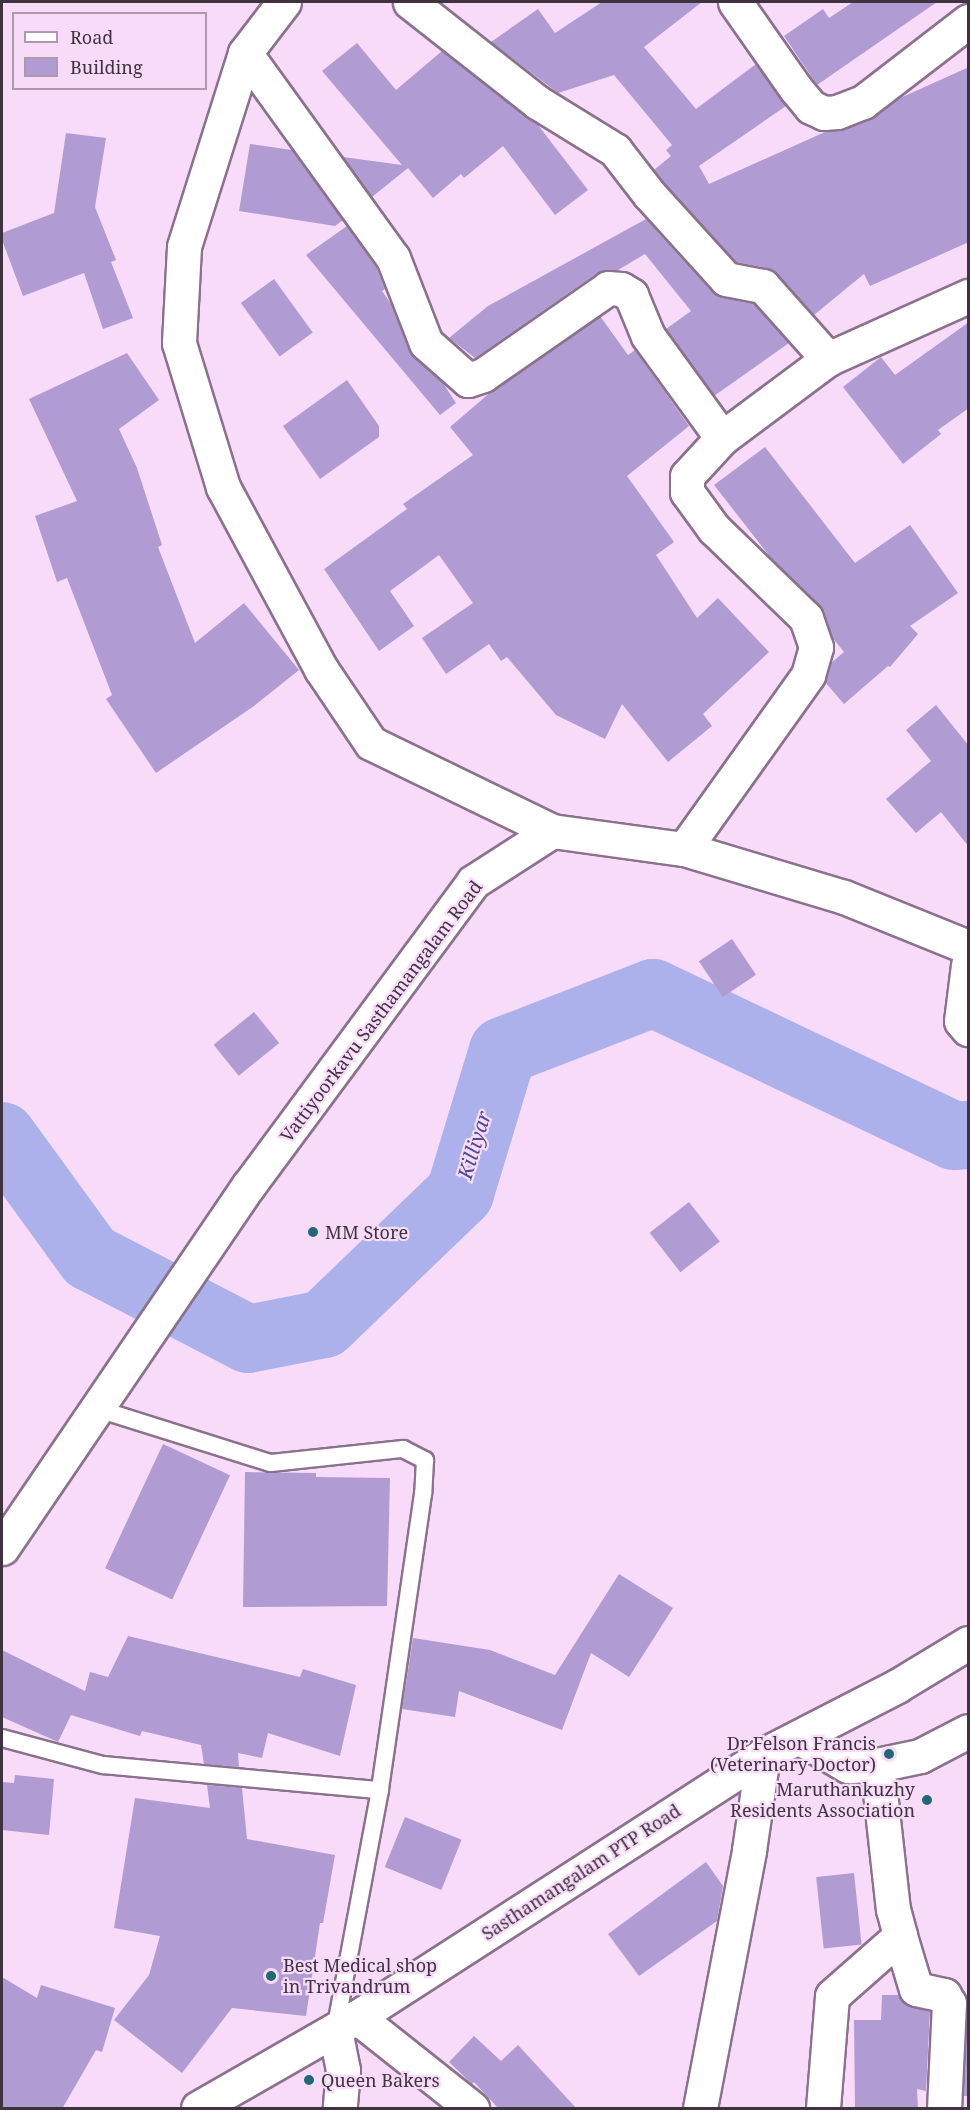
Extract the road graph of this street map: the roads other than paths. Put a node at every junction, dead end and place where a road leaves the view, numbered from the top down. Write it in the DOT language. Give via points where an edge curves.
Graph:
graph roads {
  1 [pos="284,2"];
  2 [pos="410,2"];
  3 [pos="735,2"];
  4 [pos="969,21"];
  5 [pos="245,53"];
  6 [pos="969,296"];
  7 [pos="828,360"];
  8 [pos="722,438"];
  9 [pos="552,831"];
  10 [pos="684,849"];
  11 [pos="969,947"];
  12 [pos="969,965"];
  13 [pos="969,1029"];
  14 [pos="101,1399"];
  15 [pos="2,1548"];
  16 [pos="969,1644"];
  17 [pos="969,1731"];
  18 [pos="2,1738"];
  19 [pos="800,1738"];
  20 [pos="763,1755"];
  21 [pos="877,1765"];
  22 [pos="380,1790"];
  23 [pos="900,1936"];
  24 [pos="959,2021"];
  25 [pos="346,2024"];
  26 [pos="198,2109"];
  27 [pos="340,2109"];
  28 [pos="472,2109"];
  29 [pos="700,2109"];
  30 [pos="823,2109"];
  31 [pos="944,2109"];
  1 -- 5 [label="street"];
  2 -- 7 [label="street" via="537,102 615,150 726,279 763,286"];
  3 -- 4 [label="street" via="796,90 811,107 824,113 863,102"];
  5 -- 8 [label="street" via="393,258 426,343 468,380 483,375 608,288 621,289 631,296 648,336"];
  5 -- 9 [label="street" via="184,247 179,343 223,487 321,669 371,743"];
  6 -- 7 [label="street"];
  7 -- 8 [label="street"];
  8 -- 10 [label="street" via="687,476 687,492 714,529 806,618 816,647 808,675"];
  9 -- 10 [label="street"];
  9 -- 14 [label="street, Vattiyoorkavu Sasthamangalam Road" via="473,882 249,1185"];
  10 -- 11 [label="street" via="844,897"];
  12 -- 13 [label="street" via="961,1021"];
  14 -- 15 [label="street"];
  14 -- 22 [label="lane" via="271,1463 403,1449 425,1460"];
  16 -- 19 [label="street, Sasthamangalam PTP Road"];
  17 -- 21 [label="street" via="920,1756"];
  18 -- 22 [label="lane" via="103,1765"];
  19 -- 20 [label="street, Sasthamangalam PTP Road"];
  19 -- 21 [label="street" via="848,1766"];
  20 -- 25 [label="street, Sasthamangalam PTP Road"];
  20 -- 29 [label="street"];
  21 -- 23 [label="street" via="893,1910"];
  22 -- 25 [label="lane"];
  23 -- 24 [label="street" via="916,1989 944,1995"];
  23 -- 30 [label="street" via="832,1996"];
  24 -- 31 [label="street"];
  25 -- 26 [label="street, Sasthamangalam PTP Road"];
  25 -- 27 [label="street"];
  25 -- 28 [label="street"];
}
